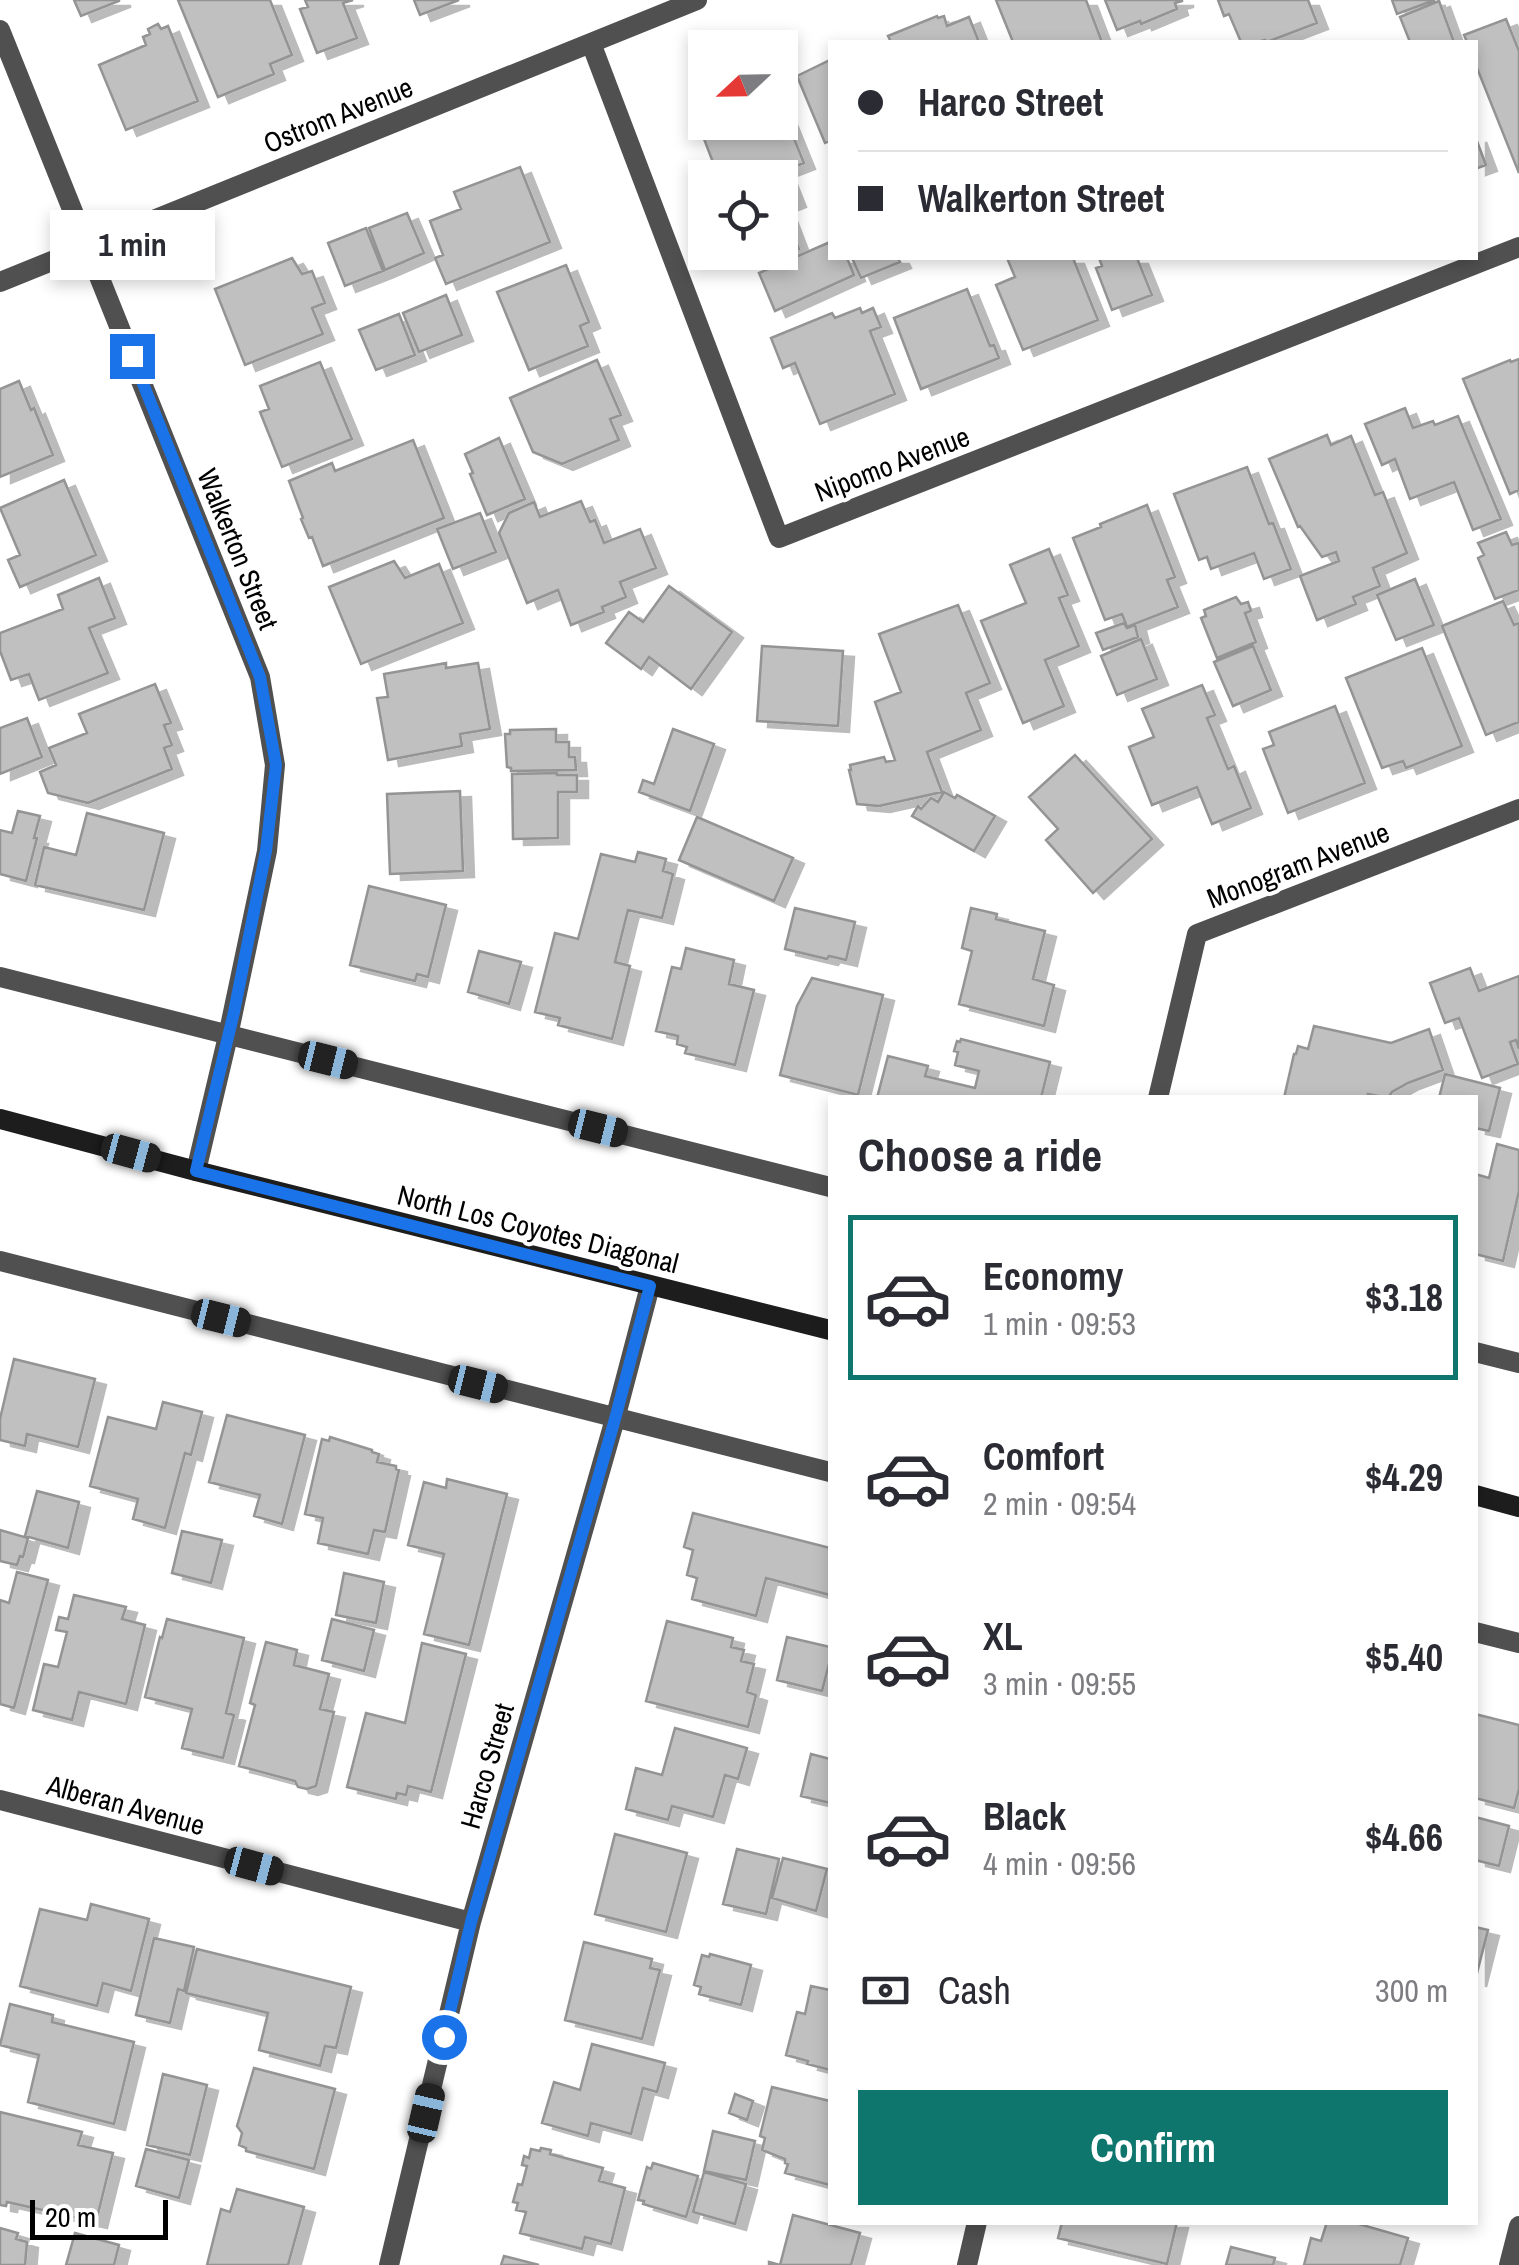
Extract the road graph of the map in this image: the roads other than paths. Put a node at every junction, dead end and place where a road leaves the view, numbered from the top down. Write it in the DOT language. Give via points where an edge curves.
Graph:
graph roads {
  1 [pos="697,0"];
  2 [pos="0,30"];
  3 [pos="591,42"];
  4 [pos="87,246"];
  5 [pos="1519,247"];
  6 [pos="0,282"];
  7 [pos="1519,809"];
  8 [pos="0,977"];
  9 [pos="228,1036"];
  10 [pos="1159,1095"];
  11 [pos="0,1119"];
  12 [pos="196,1171"];
  13 [pos="828,1186"];
  14 [pos="0,1261"];
  15 [pos="650,1286"];
  16 [pos="828,1330"];
  17 [pos="1478,1353"];
  18 [pos="1519,1363"];
  19 [pos="615,1419"];
  20 [pos="828,1472"];
  21 [pos="1478,1497"];
  22 [pos="1519,1507"];
  23 [pos="1478,1633"];
  24 [pos="1519,1643"];
  25 [pos="0,1800"];
  26 [pos="471,1922"];
  27 [pos="976,2225"];
  28 [pos="1519,2226"];
  29 [pos="389,2265"];
  30 [pos="967,2265"];
  31 [pos="1509,2265"];
  1 -- 3 [label="street, Ostrom Avenue"];
  2 -- 4 [label="street, Walkerton Street"];
  3 -- 4 [label="street, Ostrom Avenue"];
  3 -- 5 [label="street, Nipomo Avenue" via="779,538"];
  4 -- 6 [label="street, Ostrom Avenue"];
  4 -- 9 [label="street, Walkerton Street" via="260,677 276,765 266,851"];
  7 -- 10 [label="street, Monogram Avenue" via="1197,934"];
  8 -- 9 [label="street"];
  9 -- 12 [label="street, Walkerton Street"];
  9 -- 13 [label="street"];
  11 -- 12 [label="main road, North Los Coyotes Diagonal"];
  12 -- 15 [label="main road, North Los Coyotes Diagonal"];
  14 -- 19 [label="street"];
  15 -- 16 [label="main road, North Los Coyotes Diagonal"];
  15 -- 19 [label="street, Harco Street"];
  17 -- 18 [label="street"];
  19 -- 20 [label="street"];
  19 -- 26 [label="street, Harco Street"];
  21 -- 22 [label="main road"];
  23 -- 24 [label="street"];
  25 -- 26 [label="street, Alberan Avenue"];
  26 -- 29 [label="street, Harco Street"];
  27 -- 30 [label="street"];
  28 -- 31 [label="street"];
}
